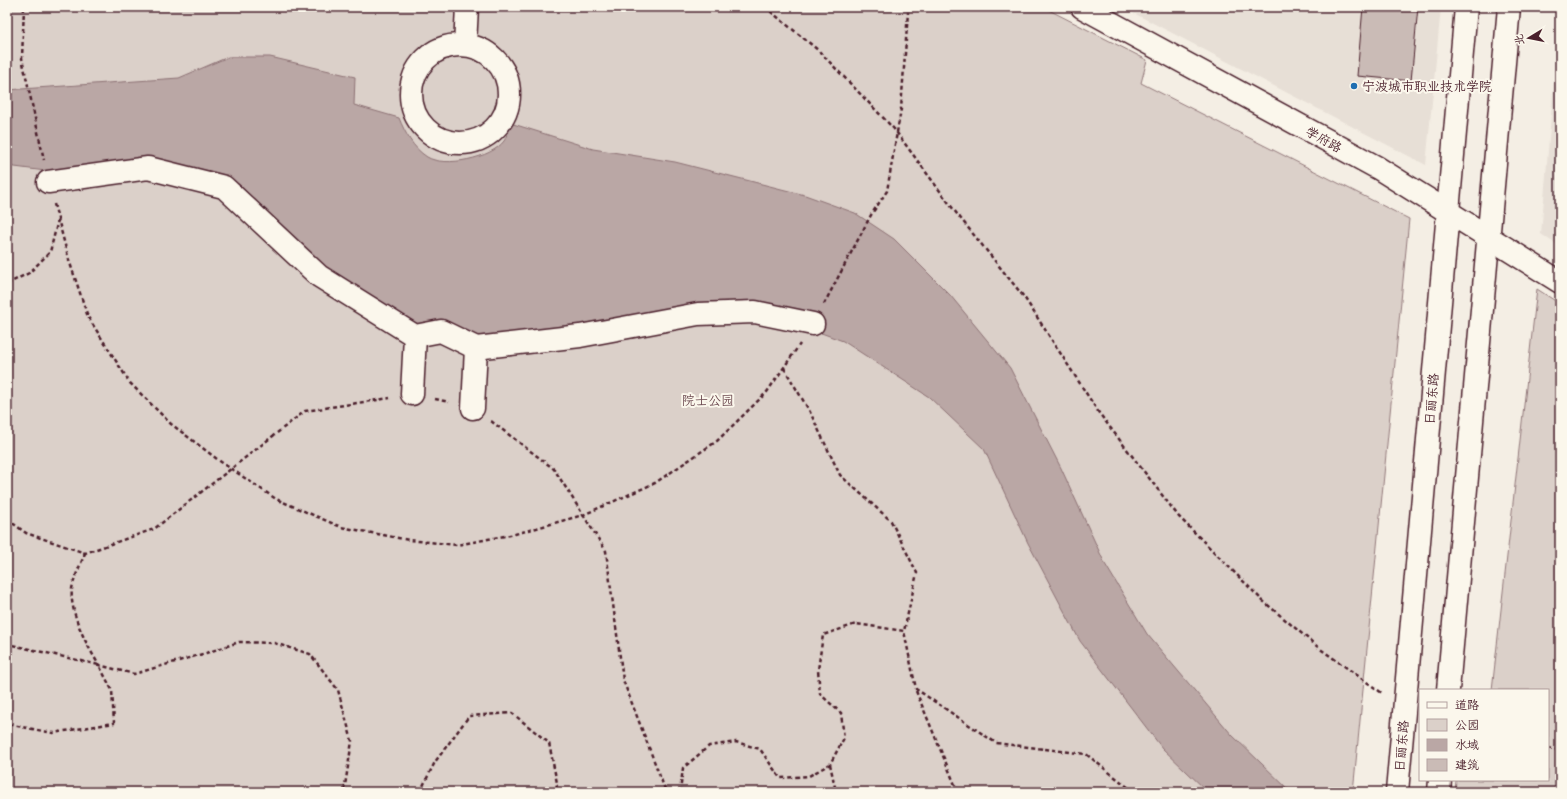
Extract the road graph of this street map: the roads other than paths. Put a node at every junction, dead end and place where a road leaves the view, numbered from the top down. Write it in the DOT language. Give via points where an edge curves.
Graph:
graph roads {
  1 [pos="467,7"];
  2 [pos="1082,7"];
  3 [pos="1466,7"];
  4 [pos="1509,7"];
  5 [pos="465,44"];
  6 [pos="47,177"];
  7 [pos="1448,212"];
  8 [pos="1489,238"];
  9 [pos="1560,282"];
  10 [pos="816,318"];
  11 [pos="415,336"];
  12 [pos="476,348"];
  13 [pos="412,394"];
  14 [pos="473,408"];
  15 [pos="1448,689"];
  16 [pos="1440,781"];
  17 [pos="1397,792"];
  18 [pos="1439,792"];
  1 -- 5 [label="street"];
  2 -- 7 [label="street, 学府路" via="1378,168"];
  3 -- 7 [label="street, 日丽东路"];
  4 -- 8 [label="street"];
  5 -- 5 [label="street" via="448,46 433,52 420,64 413,79 410,96 414,113 423,128 436,138 452,143 468,143 483,138 496,129 505,116 509,100 509,84 493,57 480,48"];
  6 -- 11 [label="street" via="148,168 224,187 319,276"];
  7 -- 8 [label="street, 学府路"];
  7 -- 17 [label="street, 日丽东路"];
  8 -- 9 [label="street, 学府路"];
  8 -- 15 [label="street"];
  10 -- 12 [label="street" via="754,312 698,314 580,336"];
  11 -- 12 [label="street" via="441,331"];
  11 -- 13 [label="street"];
  12 -- 14 [label="street"];
  16 -- 18 [label="street"];
}
